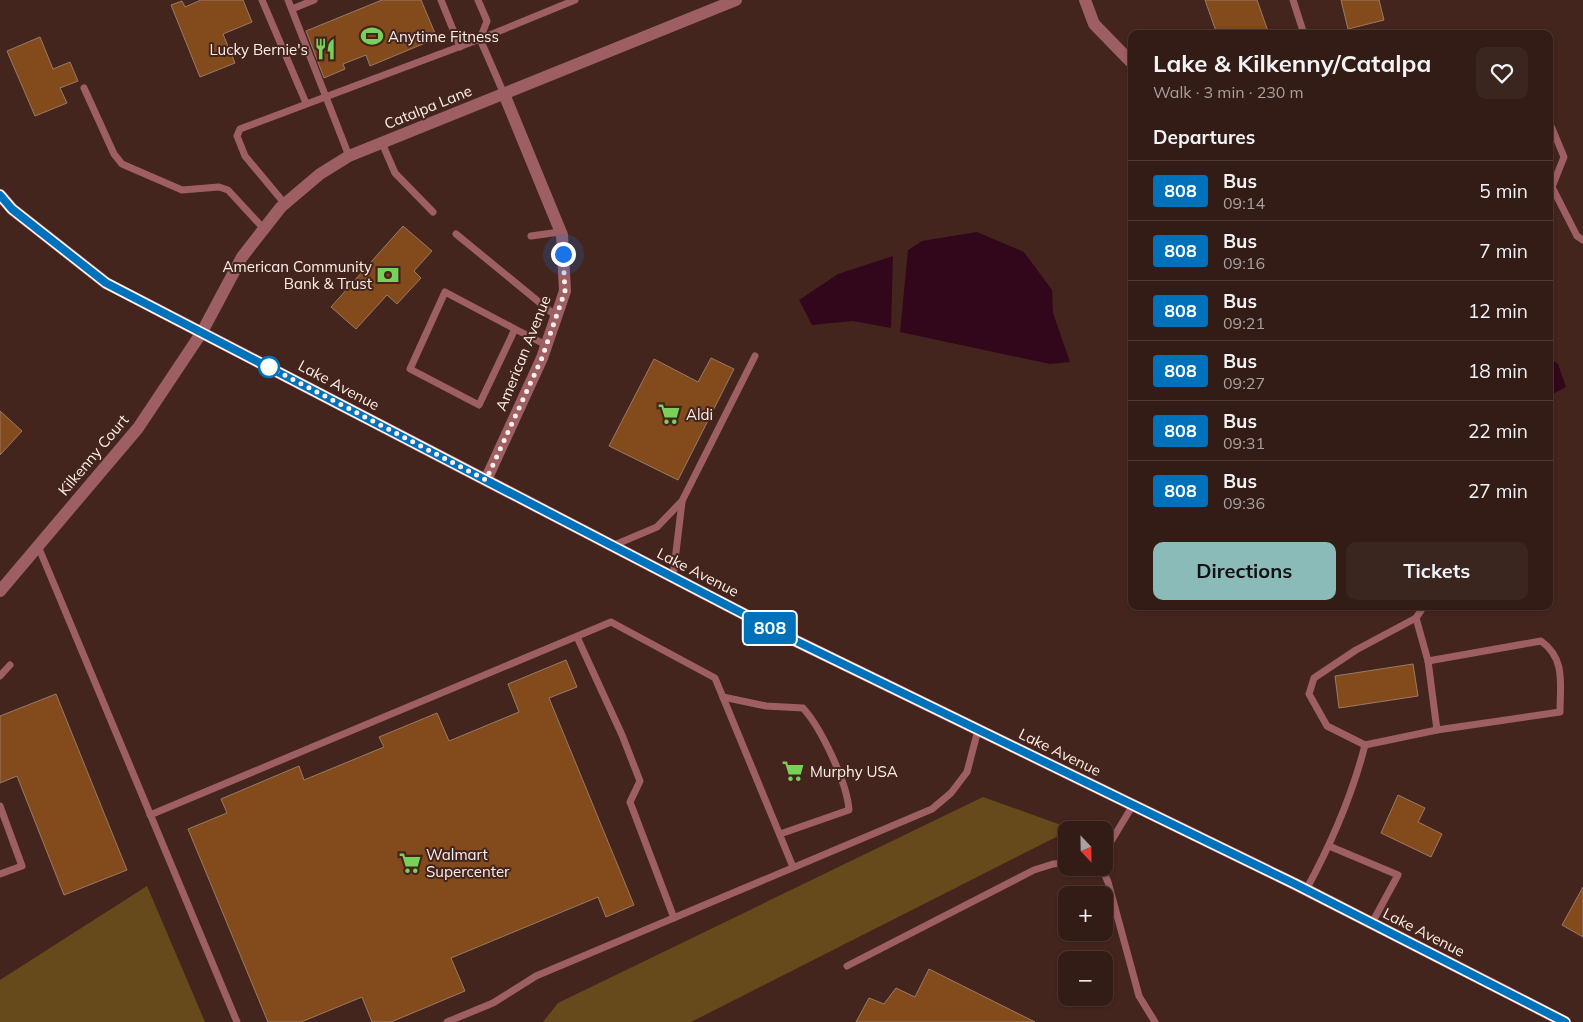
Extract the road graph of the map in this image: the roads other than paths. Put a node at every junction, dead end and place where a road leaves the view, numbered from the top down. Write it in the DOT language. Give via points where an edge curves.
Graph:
graph roads {
  1 [pos="262,0"];
  2 [pos="288,0"];
  3 [pos="314,0"];
  4 [pos="441,0"];
  5 [pos="478,0"];
  6 [pos="575,0"];
  7 [pos="736,0"];
  8 [pos="1085,0"];
  9 [pos="1293,0"];
  10 [pos="292,9"];
  11 [pos="1303,30"];
  12 [pos="480,39"];
  13 [pos="460,47"];
  14 [pos="1128,59"];
  15 [pos="84,88"];
  16 [pos="504,94"];
  17 [pos="326,96"];
  18 [pos="306,103"];
  19 [pos="1553,131"];
  20 [pos="382,143"];
  21 [pos="349,156"];
  22 [pos="1553,182"];
  23 [pos="1553,190"];
  24 [pos="0,195"];
  25 [pos="285,204"];
  26 [pos="433,212"];
  27 [pos="264,229"];
  28 [pos="560,232"];
  29 [pos="456,234"];
  30 [pos="531,236"];
  31 [pos="1583,240"];
  32 [pos="556,316"];
  33 [pos="515,329"];
  34 [pos="202,332"];
  35 [pos="546,345"];
  36 [pos="755,356"];
  37 [pos="486,480"];
  38 [pos="682,501"];
  39 [pos="38,546"];
  40 [pos="612,546"];
  41 [pos="673,577"];
  42 [pos="0,591"];
  43 [pos="1421,610"];
  44 [pos="1416,618"];
  45 [pos="577,636"];
  46 [pos="1428,660"];
  47 [pos="10,665"];
  48 [pos="0,676"];
  49 [pos="723,697"];
  50 [pos="978,730"];
  51 [pos="1437,730"];
  52 [pos="1365,745"];
  53 [pos="1133,805"];
  54 [pos="0,806"];
  55 [pos="150,815"];
  56 [pos="780,834"];
  57 [pos="1113,838"];
  58 [pos="1329,846"];
  59 [pos="1058,864"];
  60 [pos="794,867"];
  61 [pos="0,874"];
  62 [pos="1105,876"];
  63 [pos="1306,890"];
  64 [pos="674,918"];
  65 [pos="1372,924"];
  66 [pos="847,966"];
  67 [pos="237,1022"];
  68 [pos="447,1022"];
  69 [pos="1155,1022"];
  70 [pos="1565,1022"];
  1 -- 18 [label="lane"];
  2 -- 10 [label="lane"];
  3 -- 10 [label="lane"];
  4 -- 13 [label="lane"];
  5 -- 12 [label="lane" via="487,21"];
  6 -- 12 [label="lane"];
  7 -- 16 [label="street, Catalpa Lane"];
  8 -- 14 [label="street" via="1094,24"];
  9 -- 11 [label="lane"];
  10 -- 17 [label="lane"];
  12 -- 13 [label="lane"];
  12 -- 16 [label="lane"];
  13 -- 17 [label="lane"];
  15 -- 27 [label="lane" via="114,154 122,164 182,190 228,190"];
  16 -- 20 [label="street, Catalpa Lane"];
  16 -- 28 [label="street, American Avenue"];
  17 -- 18 [label="lane"];
  17 -- 21 [label="lane"];
  18 -- 25 [label="lane" via="240,130 237,136 245,156"];
  19 -- 22 [label="lane" via="1564,158"];
  20 -- 21 [label="street, Catalpa Lane"];
  20 -- 26 [label="lane" via="395,173"];
  21 -- 25 [label="street, Catalpa Lane" via="320,174"];
  23 -- 31 [label="lane" via="1577,236"];
  24 -- 34 [label="street, Lake Avenue" via="12,209 106,283"];
  25 -- 27 [label="street, Catalpa Lane"];
  27 -- 34 [label="street, Catalpa Lane" via="242,257"];
  28 -- 30 [label="lane"];
  28 -- 32 [label="street, American Avenue" via="565,291"];
  29 -- 32 [label="lane"];
  32 -- 35 [label="street, American Avenue"];
  33 -- 33 [label="lane" via="479,405 410,369 445,292"];
  33 -- 35 [label="lane"];
  34 -- 37 [label="street, Lake Avenue"];
  34 -- 39 [label="street, Kilkenny Court" via="138,428"];
  35 -- 37 [label="street, American Avenue"];
  36 -- 38 [label="lane"];
  37 -- 40 [label="street, Lake Avenue"];
  38 -- 40 [label="lane" via="657,527"];
  38 -- 41 [label="lane"];
  39 -- 42 [label="street, Kilkenny Court"];
  39 -- 55 [label="lane"];
  40 -- 41 [label="street, Lake Avenue"];
  41 -- 50 [label="street, Lake Avenue"];
  43 -- 44 [label="lane"];
  44 -- 46 [label="lane"];
  44 -- 52 [label="lane" via="1356,650 1314,678 1309,694 1327,726"];
  45 -- 49 [label="lane" via="611,622 715,678"];
  45 -- 55 [label="lane"];
  45 -- 64 [label="lane" via="640,781 630,802"];
  46 -- 51 [label="lane"];
  46 -- 51 [label="lane" via="1541,641 1553,649 1560,666 1560,712"];
  47 -- 48 [label="lane"];
  49 -- 56 [label="lane"];
  49 -- 56 [label="lane" via="766,706 803,708 815,721 848,795 849,810"];
  50 -- 53 [label="street, Lake Avenue"];
  50 -- 60 [label="lane" via="967,772 932,809"];
  51 -- 52 [label="lane"];
  52 -- 58 [label="lane" via="1357,777"];
  53 -- 57 [label="lane"];
  53 -- 63 [label="street, Lake Avenue"];
  54 -- 61 [label="lane" via="22,866"];
  55 -- 67 [label="lane"];
  56 -- 60 [label="lane"];
  58 -- 63 [label="lane"];
  58 -- 65 [label="lane" via="1398,876"];
  59 -- 66 [label="lane" via="1034,870"];
  60 -- 64 [label="lane"];
  62 -- 69 [label="lane" via="1138,996"];
  63 -- 65 [label="street, Lake Avenue"];
  64 -- 68 [label="lane" via="536,976 493,1004"];
  65 -- 70 [label="street, Lake Avenue"];
}
